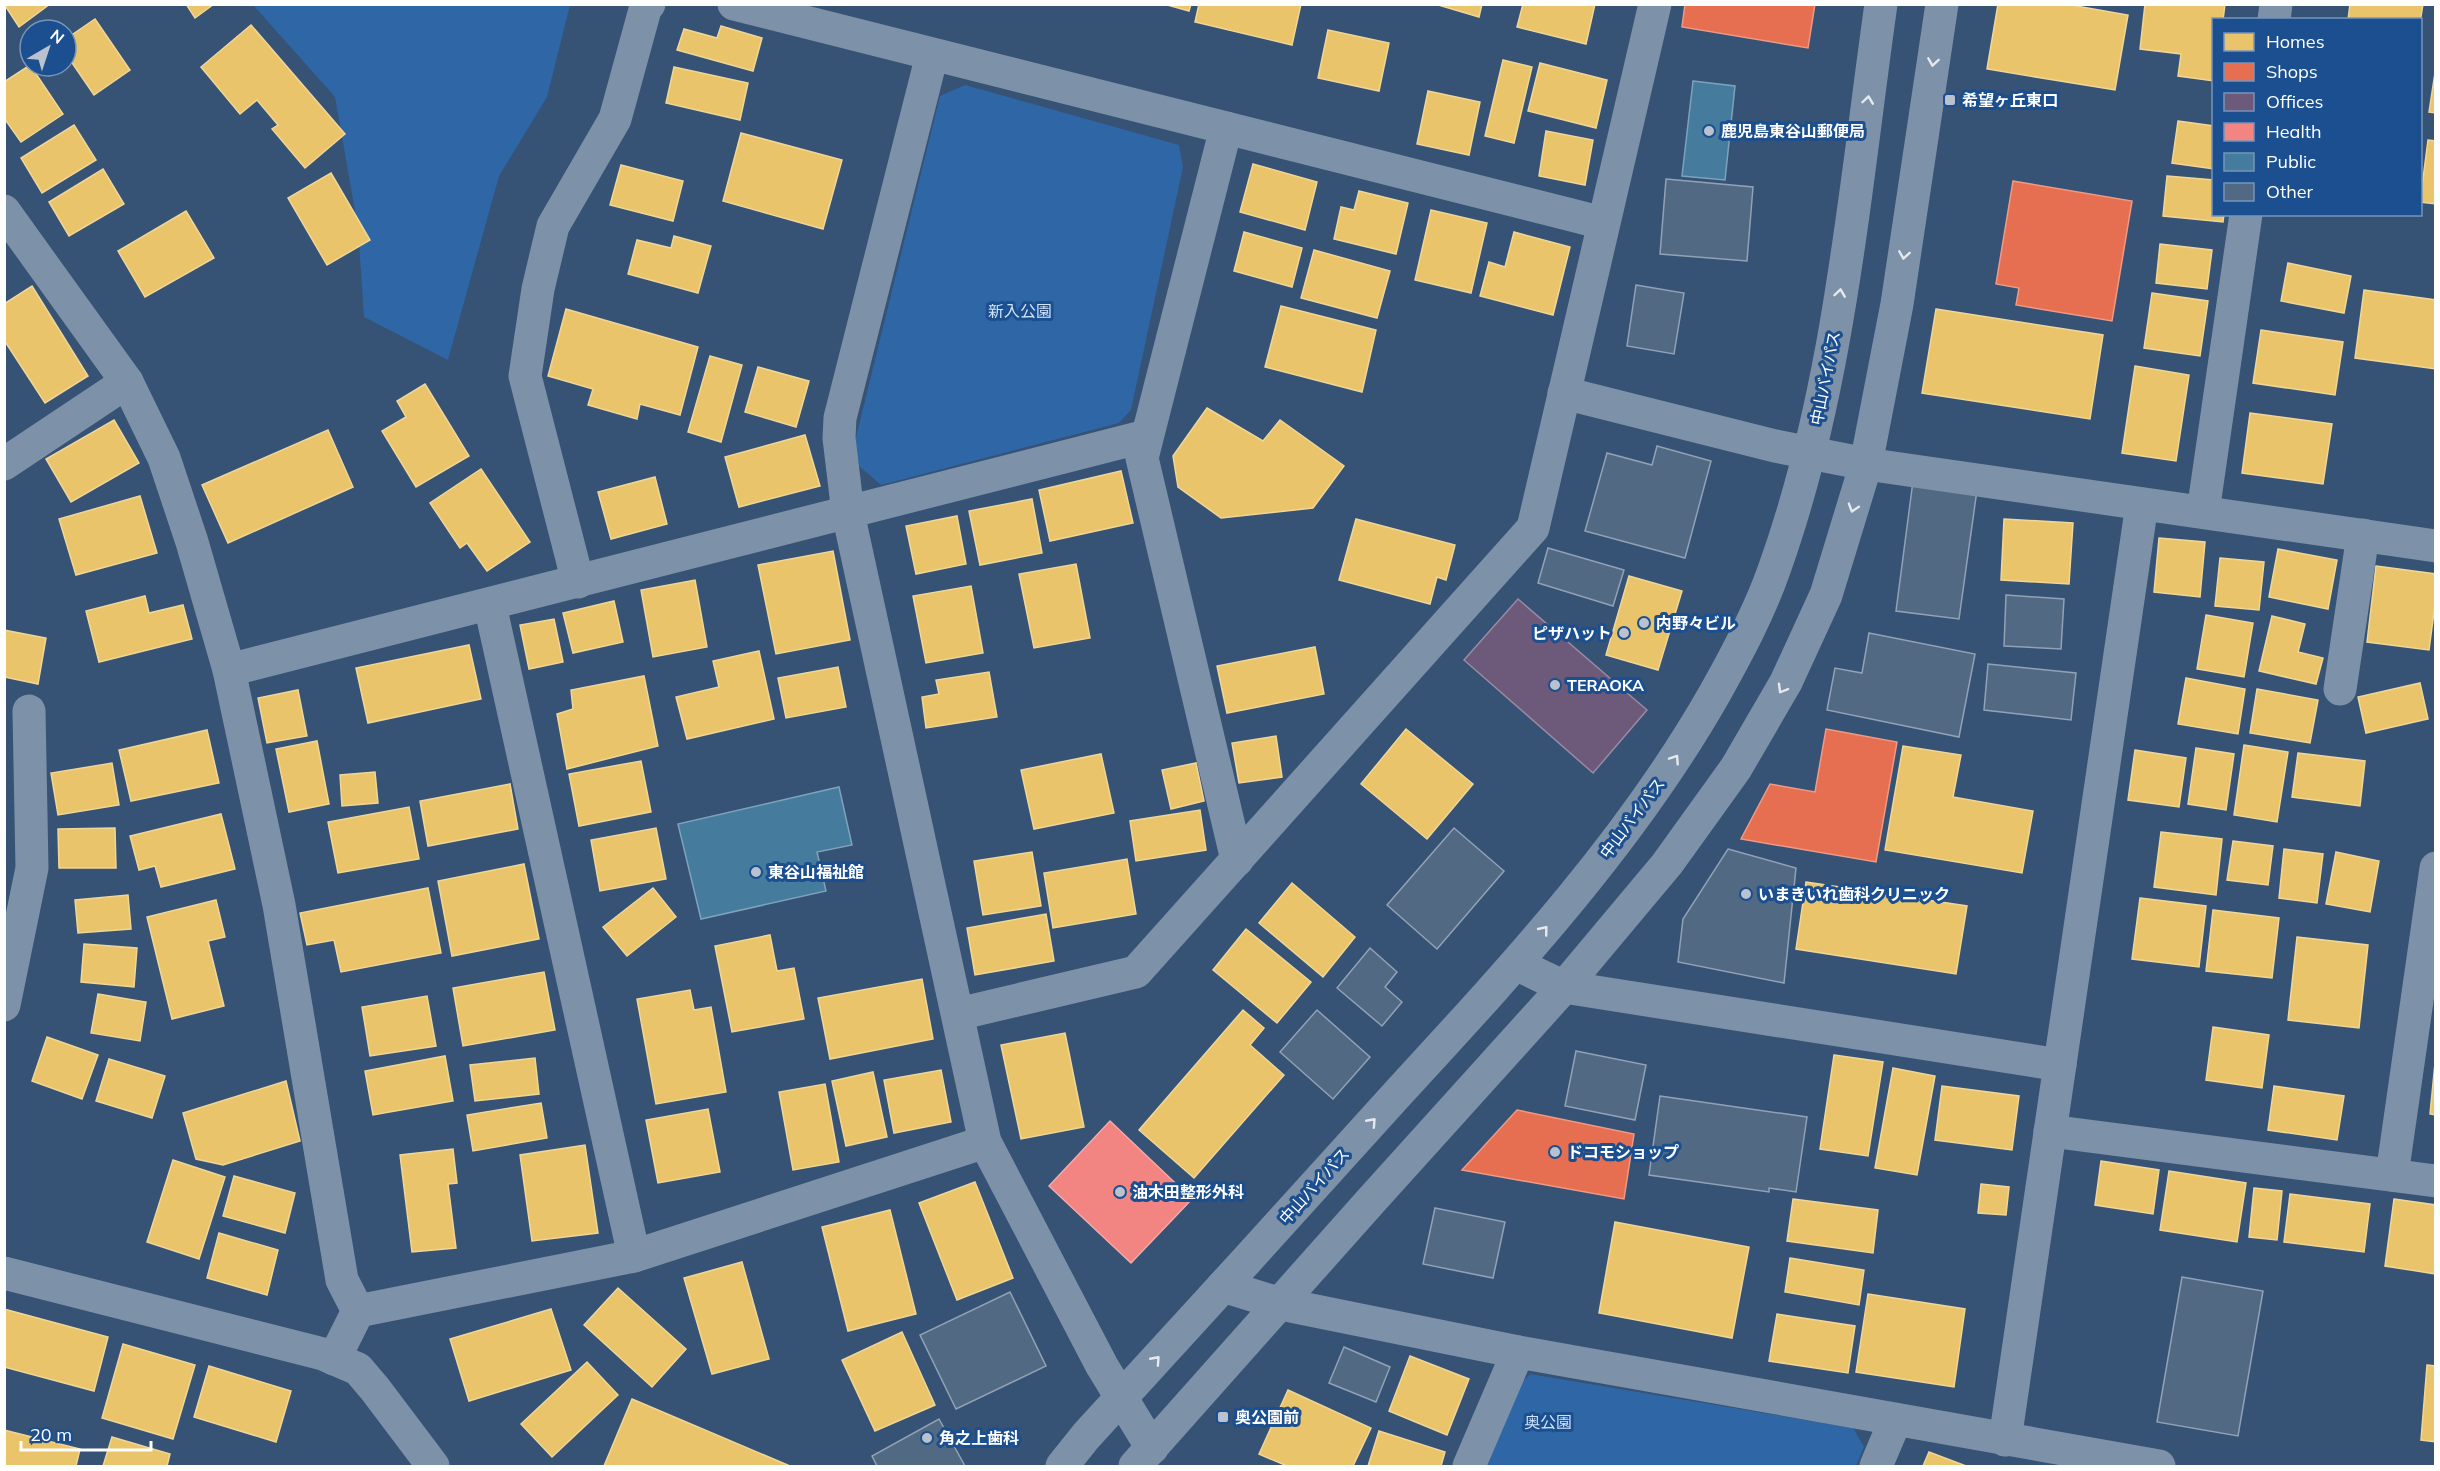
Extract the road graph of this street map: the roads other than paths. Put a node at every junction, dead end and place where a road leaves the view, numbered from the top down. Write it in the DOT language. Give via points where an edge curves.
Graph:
graph roads {
  1 [pos="649,4"];
  2 [pos="734,4"];
  3 [pos="1655,4"];
  4 [pos="1881,4"];
  5 [pos="1942,4"];
  6 [pos="932,55"];
  7 [pos="1226,128"];
  8 [pos="4,211"];
  9 [pos="2246,216"];
  10 [pos="1603,223"];
  11 [pos="127,382"];
  12 [pos="1564,393"];
  13 [pos="1146,436"];
  14 [pos="1810,454"];
  15 [pos="4,464"];
  16 [pos="1866,464"];
  17 [pos="2142,504"];
  18 [pos="2203,512"];
  19 [pos="848,513"];
  20 [pos="2363,535"];
  21 [pos="2436,546"];
  22 [pos="578,582"];
  23 [pos="490,605"];
  24 [pos="229,670"];
  25 [pos="2340,689"];
  26 [pos="29,711"];
  27 [pos="1237,860"];
  28 [pos="2436,868"];
  29 [pos="1516,964"];
  30 [pos="1564,987"];
  31 [pos="4,1005"];
  32 [pos="957,1014"];
  33 [pos="2060,1065"];
  34 [pos="2050,1131"];
  35 [pos="985,1142"];
  36 [pos="2392,1175"];
  37 [pos="2436,1180"];
  38 [pos="634,1256"];
  39 [pos="4,1272"];
  40 [pos="1223,1286"];
  41 [pos="1281,1304"];
  42 [pos="358,1311"];
  43 [pos="1518,1352"];
  44 [pos="334,1359"];
  45 [pos="1120,1399"];
  46 [pos="1895,1421"];
  47 [pos="2005,1440"];
  48 [pos="1143,1457"];
  49 [pos="433,1467"];
  50 [pos="1062,1467"];
  51 [pos="1469,1467"];
  52 [pos="1876,1467"];
  53 [pos="2159,1467"];
  1 -- 22 [label="street" via="615,119 553,226 538,289 525,376"];
  2 -- 6 [label="street"];
  3 -- 10 [label="street"];
  14 -- 4 [label="street, 中山バイパス, one-way" via="1838,311"];
  5 -- 16 [label="street, one-way" via="1897,304"];
  6 -- 7 [label="street"];
  6 -- 19 [label="street" via="840,418"];
  7 -- 10 [label="street"];
  7 -- 13 [label="street"];
  8 -- 11 [label="street"];
  9 -- 18 [label="street"];
  10 -- 12 [label="street"];
  11 -- 15 [label="street"];
  11 -- 24 [label="street" via="164,458"];
  12 -- 14 [label="street"];
  12 -- 27 [label="street" via="1533,528"];
  13 -- 19 [label="street"];
  13 -- 27 [label="street" via="1142,458"];
  14 -- 16 [label="street"];
  29 -- 14 [label="street, 中山バイパス, one-way" via="1629,826 1688,741 1738,651 1773,573"];
  16 -- 17 [label="street"];
  16 -- 30 [label="street, one-way" via="1826,595 1786,682 1736,768 1667,864"];
  17 -- 18 [label="street"];
  17 -- 33 [label="street"];
  18 -- 20 [label="street"];
  19 -- 22 [label="street"];
  19 -- 32 [label="street"];
  20 -- 21 [label="street"];
  20 -- 25 [label="street"];
  22 -- 23 [label="street"];
  23 -- 24 [label="street"];
  23 -- 38 [label="street"];
  24 -- 42 [label="street" via="279,905 342,1280"];
  26 -- 31 [label="street" via="32,868"];
  27 -- 32 [label="street" via="1137,972"];
  28 -- 36 [label="street"];
  29 -- 30 [label="street"];
  40 -- 29 [label="street, 中山バイパス, one-way"];
  30 -- 33 [label="street"];
  30 -- 41 [label="street"];
  32 -- 35 [label="street"];
  33 -- 34 [label="street"];
  34 -- 36 [label="street"];
  34 -- 47 [label="street"];
  35 -- 38 [label="street"];
  35 -- 45 [label="street"];
  36 -- 37 [label="street"];
  38 -- 42 [label="street"];
  39 -- 44 [label="street"];
  40 -- 41 [label="street"];
  45 -- 40 [label="street, 中山バイパス, one-way"];
  41 -- 43 [label="street"];
  41 -- 48 [label="street"];
  42 -- 44 [label="street"];
  43 -- 46 [label="street"];
  43 -- 51 [label="street"];
  44 -- 49 [label="street" via="358,1369"];
  45 -- 48 [label="street"];
  45 -- 50 [label="street, 中山バイパス"];
  46 -- 47 [label="street"];
  46 -- 52 [label="street"];
  47 -- 53 [label="street"];
}
